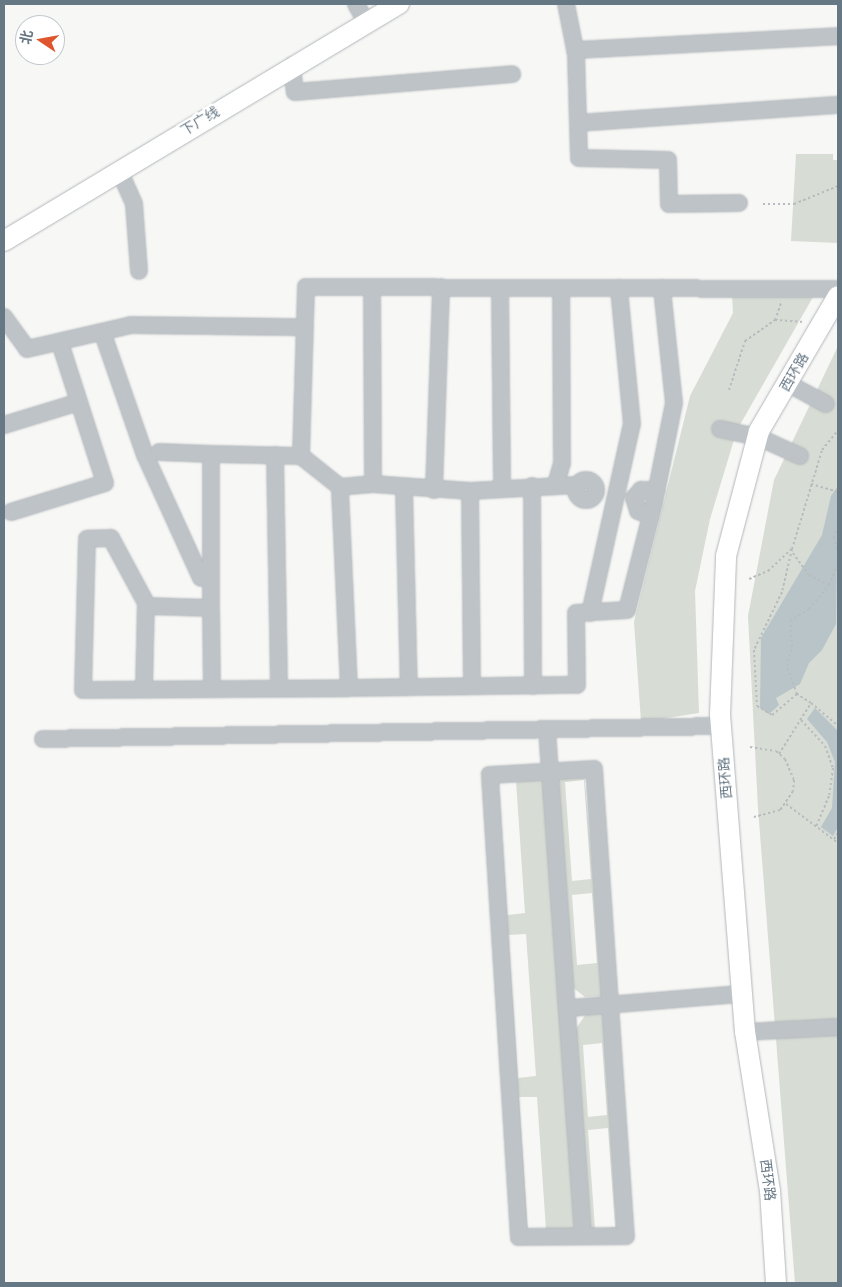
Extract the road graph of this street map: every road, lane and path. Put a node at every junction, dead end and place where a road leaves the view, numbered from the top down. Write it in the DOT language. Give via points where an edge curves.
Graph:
graph roads {
  1 [pos="356,4"];
  2 [pos="399,4"];
  3 [pos="566,4"];
  4 [pos="366,22"];
  5 [pos="838,36"];
  6 [pos="575,50"];
  7 [pos="292,65"];
  8 [pos="512,74"];
  9 [pos="838,105"];
  10 [pos="578,123"];
  11 [pos="119,170"];
  12 [pos="838,186"];
  13 [pos="739,203"];
  14 [pos="763,204"];
  15 [pos="4,241"];
  16 [pos="139,271"];
  17 [pos="372,287"];
  18 [pos="441,287"];
  19 [pos="500,288"];
  20 [pos="561,288"];
  21 [pos="619,288"];
  22 [pos="662,288"];
  23 [pos="783,289"];
  24 [pos="838,289"];
  25 [pos="838,296"];
  26 [pos="4,317"];
  27 [pos="775,320"];
  28 [pos="804,322"];
  29 [pos="305,327"];
  30 [pos="103,334"];
  31 [pos="60,343"];
  32 [pos="787,383"];
  33 [pos="729,390"];
  34 [pos="79,402"];
  35 [pos="826,404"];
  36 [pos="4,425"];
  37 [pos="720,429"];
  38 [pos="838,430"];
  39 [pos="758,437"];
  40 [pos="159,452"];
  41 [pos="211,454"];
  42 [pos="275,455"];
  43 [pos="301,456"];
  44 [pos="800,456"];
  45 [pos="810,483"];
  46 [pos="373,484"];
  47 [pos="556,484"];
  48 [pos="532,486"];
  49 [pos="340,488"];
  50 [pos="502,488"];
  51 [pos="404,489"];
  52 [pos="434,490"];
  53 [pos="657,490"];
  54 [pos="470,491"];
  55 [pos="615,494"];
  56 [pos="838,497"];
  57 [pos="634,498"];
  58 [pos="11,512"];
  59 [pos="651,516"];
  60 [pos="838,526"];
  61 [pos="792,549"];
  62 [pos="838,552"];
  63 [pos="793,553"];
  64 [pos="838,564"];
  65 [pos="201,578"];
  66 [pos="749,579"];
  67 [pos="829,585"];
  68 [pos="146,606"];
  69 [pos="211,608"];
  70 [pos="590,612"];
  71 [pos="472,686"];
  72 [pos="533,686"];
  73 [pos="409,687"];
  74 [pos="279,688"];
  75 [pos="349,688"];
  76 [pos="144,689"];
  77 [pos="212,689"];
  78 [pos="797,694"];
  79 [pos="812,703"];
  80 [pos="801,720"];
  81 [pos="721,726"];
  82 [pos="838,726"];
  83 [pos="548,730"];
  84 [pos="43,739"];
  85 [pos="750,747"];
  86 [pos="779,754"];
  87 [pos="833,770"];
  88 [pos="838,770"];
  89 [pos="551,771"];
  90 [pos="786,803"];
  91 [pos="754,817"];
  92 [pos="816,826"];
  93 [pos="838,833"];
  94 [pos="834,840"];
  95 [pos="838,843"];
  96 [pos="742,994"];
  97 [pos="610,1004"];
  98 [pos="570,1008"];
  99 [pos="838,1027"];
  100 [pos="745,1032"];
  101 [pos="583,1236"];
  102 [pos="776,1283"];
  1 -- 4 [label="street"];
  2 -- 4 [label="main road, 下广线"];
  3 -- 6 [label="street"];
  4 -- 7 [label="main road, 下广线"];
  5 -- 6 [label="street"];
  6 -- 10 [label="street"];
  7 -- 8 [label="street" via="295,92"];
  7 -- 11 [label="main road, 下广线"];
  9 -- 10 [label="street"];
  10 -- 13 [label="street" via="579,158 668,160 668,204"];
  11 -- 15 [label="main road, 下广线"];
  11 -- 16 [label="street" via="134,204"];
  12 -- 14 [label="path" via="794,204"];
  17 -- 18 [label="street"];
  17 -- 29 [label="street" via="306,287"];
  17 -- 46 [label="street"];
  18 -- 19 [label="street"];
  18 -- 52 [label="street"];
  19 -- 20 [label="street"];
  19 -- 50 [label="street"];
  20 -- 21 [label="street"];
  20 -- 47 [label="street" via="562,463"];
  21 -- 22 [label="street"];
  21 -- 55 [label="street" via="632,424"];
  22 -- 23 [label="street"];
  22 -- 53 [label="street" via="674,403"];
  23 -- 24 [label="street"];
  23 -- 27 [label="path"];
  25 -- 32 [label="main road, 西环路"];
  26 -- 31 [label="street" via="27,350"];
  27 -- 28 [label="path"];
  27 -- 33 [label="path" via="745,341"];
  29 -- 30 [label="street" via="131,325"];
  29 -- 43 [label="street"];
  30 -- 31 [label="street"];
  30 -- 65 [label="street" via="145,455"];
  31 -- 34 [label="street"];
  32 -- 35 [label="street"];
  32 -- 39 [label="main road, 西环路"];
  34 -- 36 [label="street"];
  34 -- 58 [label="street" via="105,483"];
  37 -- 39 [label="street"];
  38 -- 45 [label="path" via="822,450"];
  39 -- 44 [label="street"];
  39 -- 81 [label="main road, 西环路" via="726,556"];
  40 -- 41 [label="street"];
  41 -- 42 [label="street"];
  41 -- 69 [label="street"];
  42 -- 43 [label="street"];
  42 -- 74 [label="street"];
  43 -- 49 [label="street"];
  45 -- 56 [label="path" via="836,491"];
  45 -- 61 [label="path"];
  46 -- 49 [label="street"];
  46 -- 51 [label="street"];
  47 -- 48 [label="street"];
  47 -- 55 [label="street" via="577,485 588,480 596,489"];
  48 -- 50 [label="street"];
  48 -- 72 [label="street"];
  49 -- 75 [label="street"];
  50 -- 54 [label="street"];
  51 -- 52 [label="street"];
  51 -- 73 [label="street"];
  52 -- 54 [label="street"];
  53 -- 57 [label="street" via="641,490"];
  53 -- 59 [label="street"];
  54 -- 71 [label="street"];
  55 -- 57 [label="street"];
  55 -- 70 [label="street"];
  57 -- 59 [label="street" via="638,511"];
  59 -- 70 [label="street" via="627,610"];
  60 -- 62 [label="path" via="834,537"];
  61 -- 63 [label="path"];
  61 -- 66 [label="path" via="768,571"];
  63 -- 67 [label="path" via="809,576"];
  63 -- 78 [label="path" via="782,592 754,650 757,706 772,715"];
  64 -- 67 [label="path"];
  67 -- 78 [label="path" via="809,610 790,621 792,646 787,666"];
  68 -- 69 [label="street"];
  68 -- 76 [label="street"];
  68 -- 76 [label="street" via="116,544 103,536 87,540 83,690"];
  69 -- 77 [label="street"];
  70 -- 72 [label="street" via="576,613 577,685"];
  71 -- 72 [label="street"];
  71 -- 73 [label="street"];
  73 -- 75 [label="street"];
  74 -- 75 [label="street"];
  74 -- 77 [label="street"];
  76 -- 77 [label="street"];
  78 -- 79 [label="path"];
  79 -- 80 [label="path"];
  79 -- 82 [label="path"];
  80 -- 86 [label="path"];
  80 -- 87 [label="path" via="825,746"];
  81 -- 83 [label="street"];
  81 -- 96 [label="main road, 西环路"];
  83 -- 84 [label="street"];
  83 -- 89 [label="street"];
  85 -- 86 [label="path"];
  86 -- 90 [label="path" via="794,780"];
  87 -- 88 [label="path"];
  87 -- 92 [label="path"];
  89 -- 97 [label="street" via="594,769"];
  89 -- 98 [label="street"];
  89 -- 101 [label="street" via="490,775 519,1237"];
  90 -- 91 [label="path" via="770,815"];
  90 -- 92 [label="path"];
  92 -- 94 [label="path"];
  93 -- 94 [label="path"];
  94 -- 95 [label="path"];
  96 -- 97 [label="street"];
  96 -- 100 [label="main road, 西环路"];
  97 -- 98 [label="street"];
  97 -- 101 [label="street" via="626,1236"];
  98 -- 101 [label="street"];
  99 -- 100 [label="street"];
  100 -- 102 [label="main road, 西环路" via="770,1191"];
}
